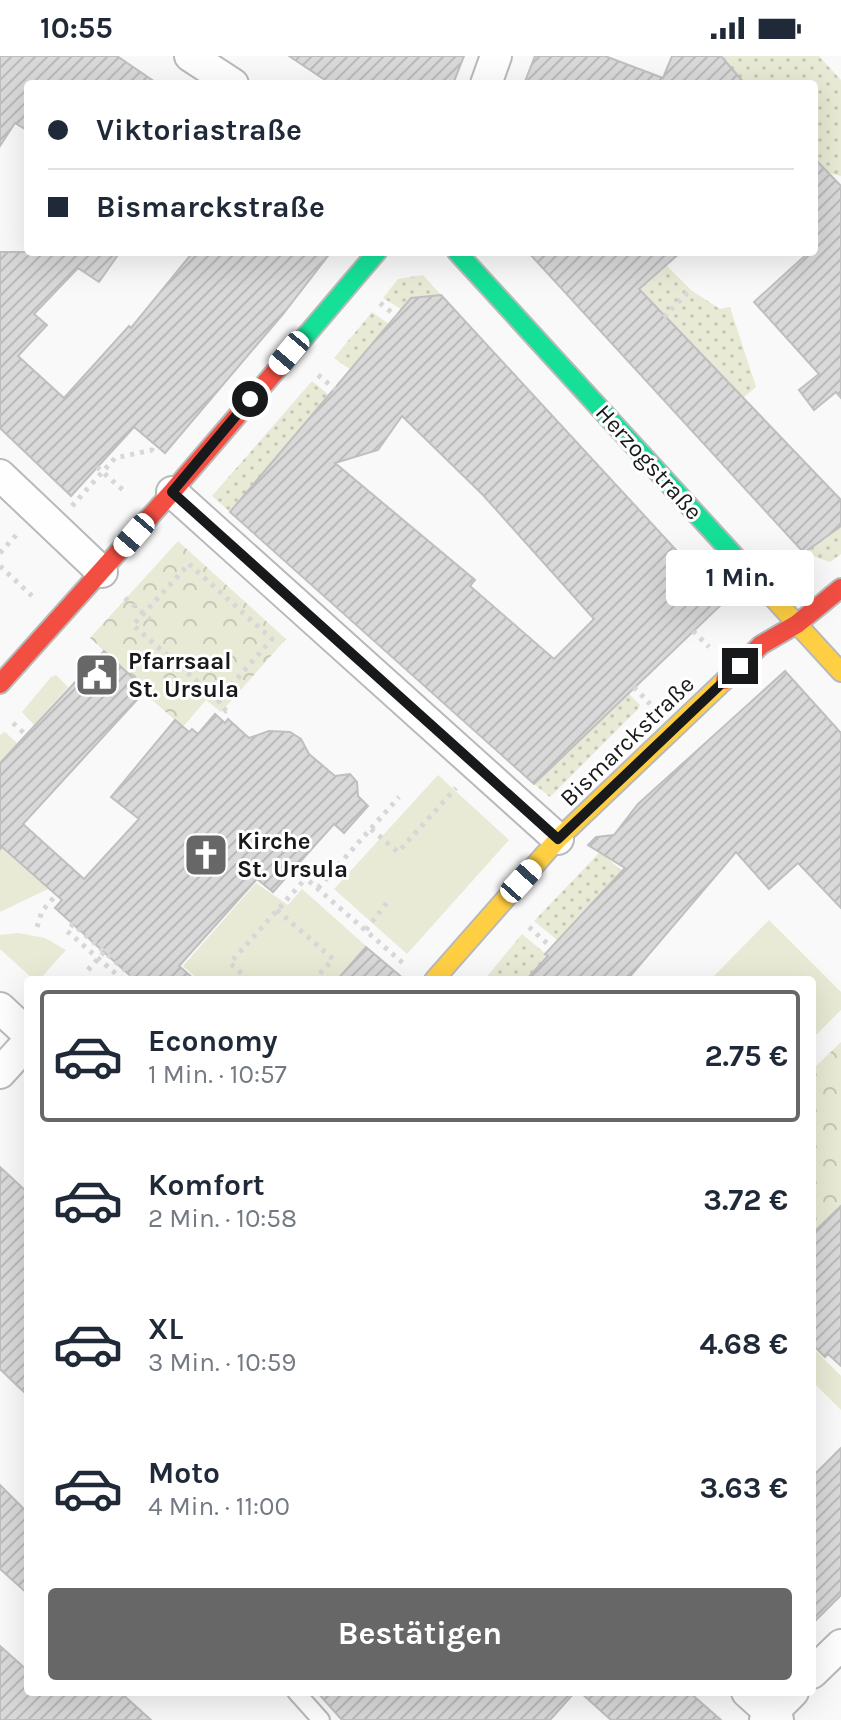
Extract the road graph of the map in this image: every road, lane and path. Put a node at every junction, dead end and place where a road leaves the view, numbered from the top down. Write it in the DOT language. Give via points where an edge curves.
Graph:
graph roads {
  1 [pos="190,56"];
  2 [pos="496,56"];
  3 [pos="227,80"];
  4 [pos="487,80"];
  5 [pos="374,256"];
  6 [pos="461,256"];
  7 [pos="691,289"];
  8 [pos="664,317"];
  9 [pos="165,461"];
  10 [pos="100,470"];
  11 [pos="0,475"];
  12 [pos="172,492"];
  13 [pos="131,497"];
  14 [pos="71,507"];
  15 [pos="19,531"];
  16 [pos="0,553"];
  17 [pos="0,566"];
  18 [pos="110,582"];
  19 [pos="841,588"];
  20 [pos="35,599"];
  21 [pos="144,613"];
  22 [pos="150,619"];
  23 [pos="797,624"];
  24 [pos="693,631"];
  25 [pos="712,651"];
  26 [pos="841,672"];
  27 [pos="0,684"];
  28 [pos="634,687"];
  29 [pos="218,700"];
  30 [pos="653,707"];
  31 [pos="230,709"];
  32 [pos="13,723"];
  33 [pos="26,735"];
  34 [pos="457,787"];
  35 [pos="399,797"];
  36 [pos="371,829"];
  37 [pos="558,839"];
  38 [pos="294,868"];
  39 [pos="306,878"];
  40 [pos="318,888"];
  41 [pos="56,895"];
  42 [pos="388,901"];
  43 [pos="277,910"];
  44 [pos="37,927"];
  45 [pos="366,930"];
  46 [pos="104,952"];
  47 [pos="98,959"];
  48 [pos="404,965"];
  49 [pos="88,970"];
  50 [pos="118,976"];
  51 [pos="132,976"];
  52 [pos="245,976"];
  53 [pos="318,976"];
  54 [pos="438,976"];
  55 [pos="0,1008"];
  56 [pos="24,1030"];
  57 [pos="24,1046"];
  58 [pos="0,1073"];
  59 [pos="841,1645"];
  60 [pos="816,1669"];
  61 [pos="300,1696"];
  62 [pos="751,1696"];
  63 [pos="790,1696"];
  64 [pos="771,1718"];
  65 [pos="321,1720"];
  1 -- 3 [label="street"];
  2 -- 4 [label="street"];
  5 -- 12 [label="street"];
  6 -- 23 [label="street, Herzogstraße"];
  7 -- 8 [label="path"];
  9 -- 10 [label="path" via="152,450 115,458"];
  10 -- 13 [label="path"];
  10 -- 14 [label="path"];
  11 -- 18 [label="street"];
  12 -- 18 [label="street"];
  12 -- 37 [label="street"];
  15 -- 16 [label="path"];
  17 -- 20 [label="path"];
  18 -- 21 [label="path"];
  18 -- 27 [label="street"];
  19 -- 23 [label="street, Bismarckstraße"];
  21 -- 22 [label="path"];
  21 -- 29 [label="path" via="133,625"];
  21 -- 29 [label="path" via="189,564 272,639"];
  23 -- 26 [label="street, Herzogstraße"];
  23 -- 37 [label="street, Bismarckstraße" via="761,645"];
  24 -- 25 [label="path"];
  28 -- 30 [label="path"];
  29 -- 31 [label="path"];
  32 -- 33 [label="path"];
  34 -- 36 [label="path" via="398,852"];
  35 -- 36 [label="path"];
  36 -- 40 [label="path"];
  37 -- 54 [label="street, Bismarckstraße"];
  38 -- 39 [label="path"];
  39 -- 40 [label="path"];
  39 -- 43 [label="path"];
  40 -- 45 [label="path"];
  41 -- 44 [label="path"];
  42 -- 45 [label="path"];
  43 -- 52 [label="path" via="230,963"];
  43 -- 53 [label="path" via="333,959"];
  45 -- 48 [label="path"];
  46 -- 47 [label="path"];
  46 -- 47 [label="path" via="73,924 67,931"];
  46 -- 51 [label="path"];
  47 -- 49 [label="path"];
  47 -- 50 [label="path"];
  55 -- 56 [label="street"];
  57 -- 58 [label="street"];
  59 -- 60 [label="street"];
  61 -- 65 [label="lane"];
  62 -- 64 [label="street"];
  63 -- 64 [label="street"];
}
